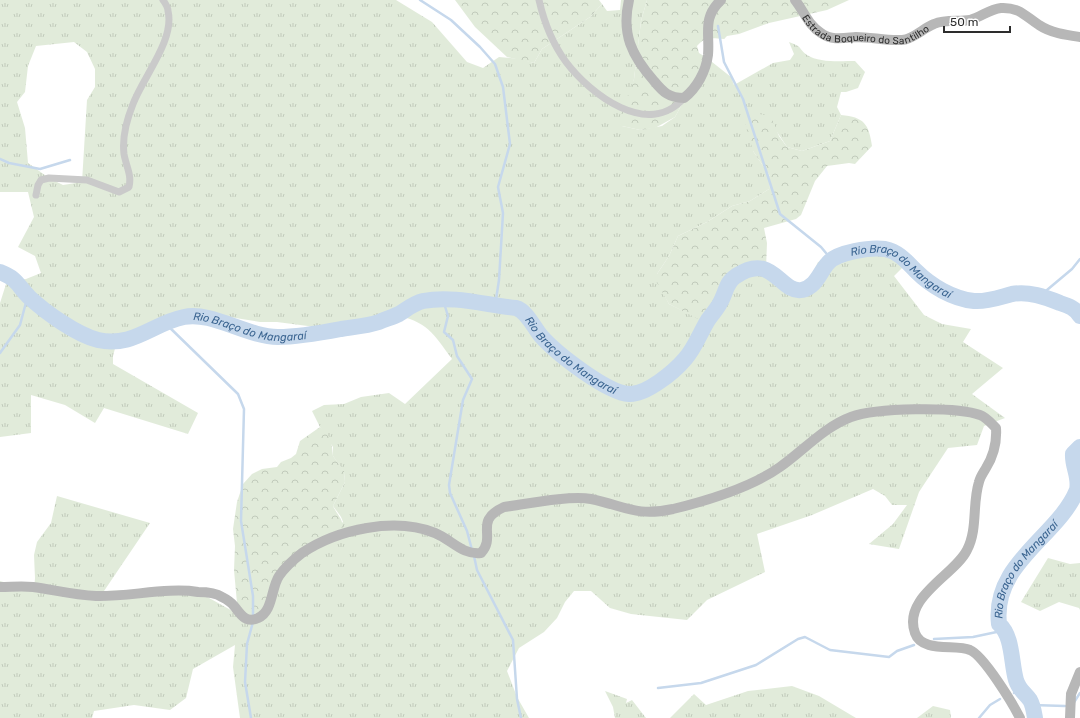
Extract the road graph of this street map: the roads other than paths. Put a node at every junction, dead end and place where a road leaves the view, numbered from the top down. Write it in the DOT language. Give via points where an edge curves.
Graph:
graph roads {
  1 [pos="163,0"];
  2 [pos="539,0"];
  3 [pos="629,0"];
  4 [pos="721,0"];
  5 [pos="795,0"];
  6 [pos="1080,37"];
  7 [pos="684,98"];
  8 [pos="36,195"];
  9 [pos="0,587"];
  10 [pos="1080,672"];
  11 [pos="1020,718"];
  12 [pos="1070,718"];
  1 -- 8 [label="street" via="168,10 167,34 134,102 125,131 124,153 130,173 129,187 119,192 87,180 49,178 41,180"];
  2 -- 7 [label="street" via="548,30 566,61 578,76 603,98 632,112 644,114 670,110"];
  3 -- 7 [label="street" via="626,29 637,60 662,91 673,98"];
  4 -- 7 [label="street" via="710,15 707,28 706,66 697,84"];
  5 -- 6 [label="street, Estrada Boqueiro do Santilho" via="809,23 821,34 831,38 902,40 936,23 972,19 1001,8 1016,10 1039,25 1061,34"];
  9 -- 11 [label="street" via="33,587 96,596 198,592 220,596 234,605 239,615 247,619 258,619 266,612 278,577 288,564 324,541 348,533 394,526 417,528 449,540 471,554 481,553 486,548 488,519 493,512 504,507 590,499 648,513 673,509 732,490 779,468 828,430 865,412 968,411 982,416 996,428 996,444 978,483 972,534 967,552 922,598 913,622 914,633 918,639 930,645 971,650 992,672"];
  10 -- 12 [label="street" via="1070,694"];
}
